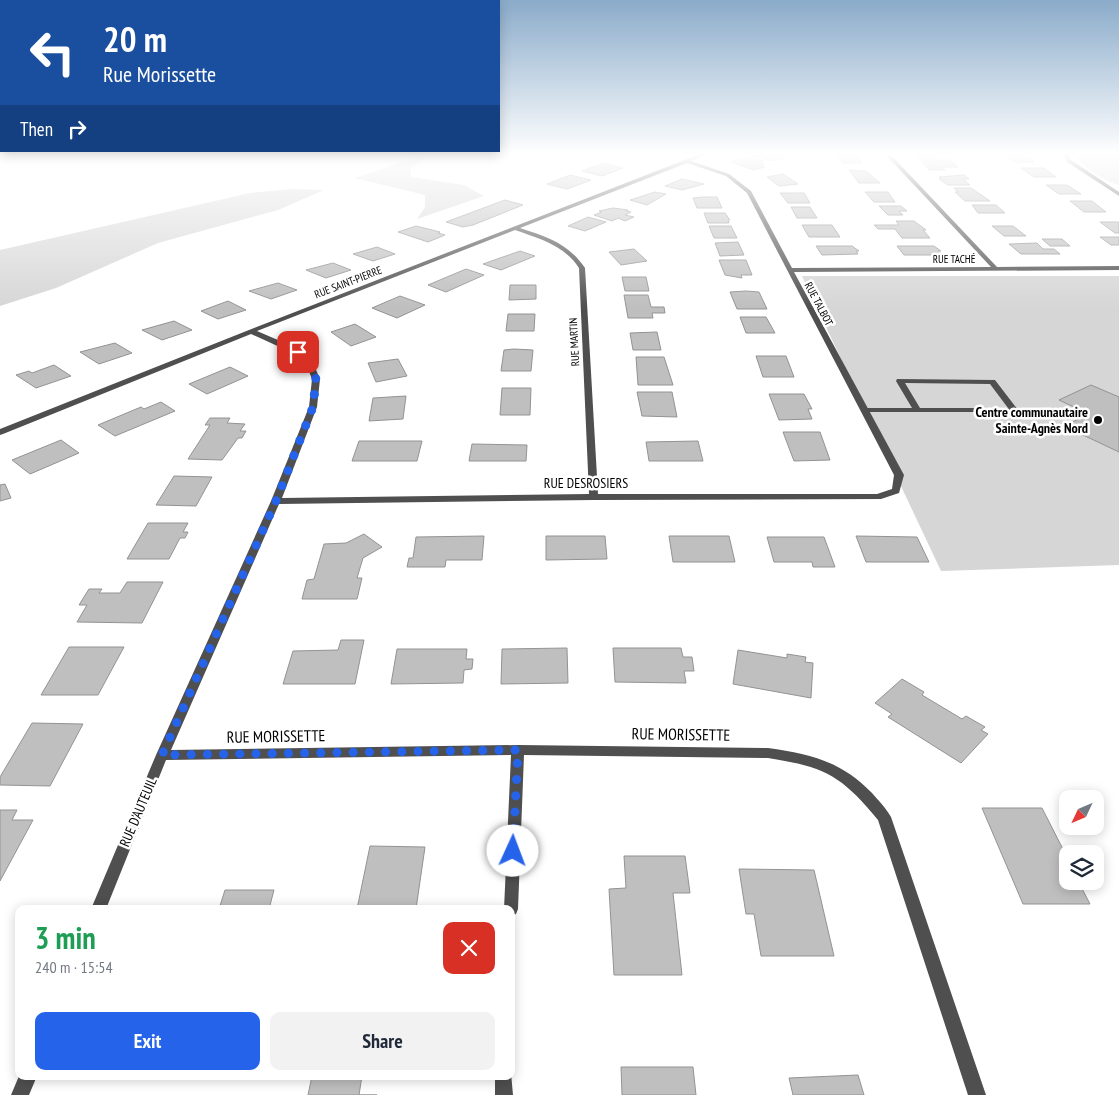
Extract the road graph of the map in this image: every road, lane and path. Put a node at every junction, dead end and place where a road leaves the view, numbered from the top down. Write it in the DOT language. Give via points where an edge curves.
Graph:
graph roads {
  1 [pos="572,205"];
  2 [pos="756,205"];
  3 [pos="935,205"];
  4 [pos="514,228"];
  5 [pos="995,268"];
  6 [pos="1119,268"];
  7 [pos="789,270"];
  8 [pos="250,331"];
  9 [pos="864,410"];
  10 [pos="917,410"];
  11 [pos="0,432"];
  12 [pos="896,491"];
  13 [pos="594,497"];
  14 [pos="276,501"];
  15 [pos="518,750"];
  16 [pos="162,755"];
  17 [pos="100,905"];
  18 [pos="511,905"];
  19 [pos="26,1080"];
  20 [pos="504,1080"];
  21 [pos="20,1095"];
  22 [pos="504,1095"];
  23 [pos="977,1095"];
  1 -- 4 [label="street, RUE SAINT-PIERRE"];
  2 -- 7 [label="street, RUE TALBOT"];
  3 -- 5 [label="street"];
  4 -- 8 [label="street, RUE SAINT-PIERRE"];
  4 -- 13 [label="street, RUE MARTIN" via="560,245 575,255 582,268"];
  5 -- 6 [label="street, RUE TACHÉ"];
  5 -- 7 [label="street, RUE TACHÉ"];
  7 -- 9 [label="street, RUE TALBOT"];
  8 -- 11 [label="street, RUE SAINT-PIERRE"];
  8 -- 14 [label="street, RUE D'AUTEUIL" via="298,352 309,363 316,379 313,407"];
  9 -- 10 [label="street"];
  9 -- 12 [label="street, RUE TALBOT" via="898,475"];
  10 -- 10 [label="street" via="966,410 1014,410 992,382 900,382"];
  12 -- 13 [label="street, RUE DESROSIERS" via="878,497"];
  13 -- 14 [label="street, RUE DESROSIERS"];
  14 -- 16 [label="street, RUE D'AUTEUIL"];
  15 -- 16 [label="street, RUE MORISSETTE"];
  15 -- 18 [label="street"];
  15 -- 23 [label="street, RUE MORISSETTE" via="768,753 804,758 841,772 864,792 884,817"];
  16 -- 17 [label="street, RUE D'AUTEUIL"];
  19 -- 21 [label="street"];
  20 -- 22 [label="street"];
}
